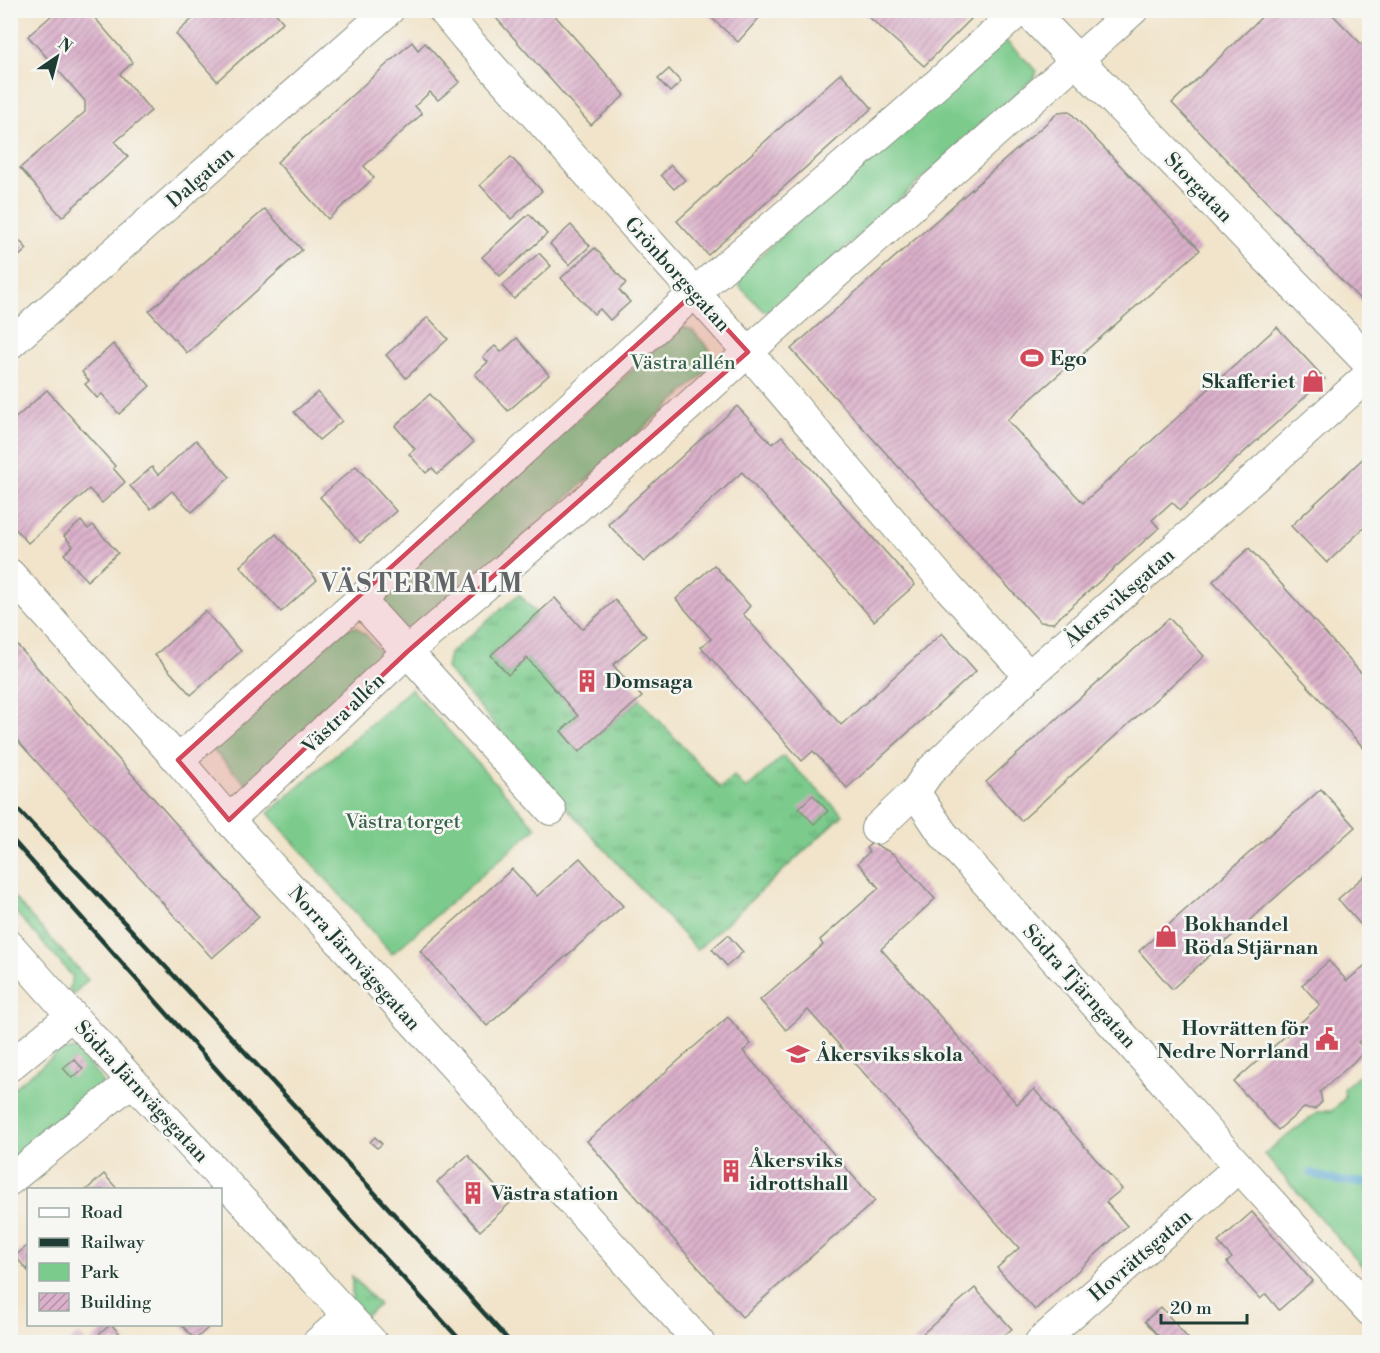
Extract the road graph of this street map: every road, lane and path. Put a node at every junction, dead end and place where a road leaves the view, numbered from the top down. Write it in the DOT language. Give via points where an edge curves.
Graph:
graph roads {
  1 [pos="389,10"];
  2 [pos="443,10"];
  3 [pos="1020,10"];
  4 [pos="1028,10"];
  5 [pos="1133,10"];
  6 [pos="1078,61"];
  7 [pos="694,293"];
  8 [pos="10,344"];
  9 [pos="748,352"];
  10 [pos="1370,363"];
  11 [pos="1370,374"];
  12 [pos="10,574"];
  13 [pos="360,600"];
  14 [pos="408,652"];
  15 [pos="1029,676"];
  16 [pos="178,760"];
  17 [pos="915,792"];
  18 [pos="550,810"];
  19 [pos="229,820"];
  20 [pos="876,829"];
  21 [pos="10,946"];
  22 [pos="72,1015"];
  23 [pos="10,1066"];
  24 [pos="132,1081"];
  25 [pos="1239,1167"];
  26 [pos="10,1180"];
  27 [pos="1370,1311"];
  28 [pos="348,1316"];
  29 [pos="318,1342"];
  30 [pos="372,1342"];
  31 [pos="699,1342"];
  32 [pos="1040,1342"];
  1 -- 8 [label="street, Dalgatan"];
  2 -- 7 [label="street, Grönborgsgatan"];
  3 -- 7 [label="street"];
  4 -- 6 [label="street, Storgatan"];
  5 -- 6 [label="street, Västra allén"];
  6 -- 9 [label="street, Västra allén"];
  6 -- 10 [label="street, Storgatan"];
  7 -- 9 [label="street, Grönborgsgatan"];
  7 -- 13 [label="street"];
  9 -- 14 [label="street, Västra allén" via="569,514"];
  9 -- 15 [label="street, Grönborgsgatan"];
  11 -- 15 [label="street, Åkersviksgatan"];
  12 -- 16 [label="street, Norra Järnvägsgatan"];
  13 -- 14 [label="street"];
  13 -- 16 [label="street"];
  14 -- 18 [label="street"];
  14 -- 19 [label="street, Västra allén"];
  15 -- 17 [label="street, Åkersviksgatan" via="929,772"];
  16 -- 19 [label="street, Norra Järnvägsgatan"];
  17 -- 20 [label="street, Åkersviksgatan"];
  17 -- 25 [label="street, Södra Tjärngatan" via="944,834"];
  19 -- 31 [label="street, Norra Järnvägsgatan"];
  21 -- 22 [label="street, Södra Järnvägsgatan"];
  22 -- 23 [label="street"];
  22 -- 24 [label="street, Södra Järnvägsgatan"];
  24 -- 26 [label="street"];
  24 -- 28 [label="street, Södra Järnvägsgatan"];
  25 -- 27 [label="street, Södra Tjärngatan"];
  25 -- 32 [label="street, Hovrättsgatan"];
  28 -- 29 [label="street"];
  28 -- 30 [label="street, Södra Järnvägsgatan"];
}
